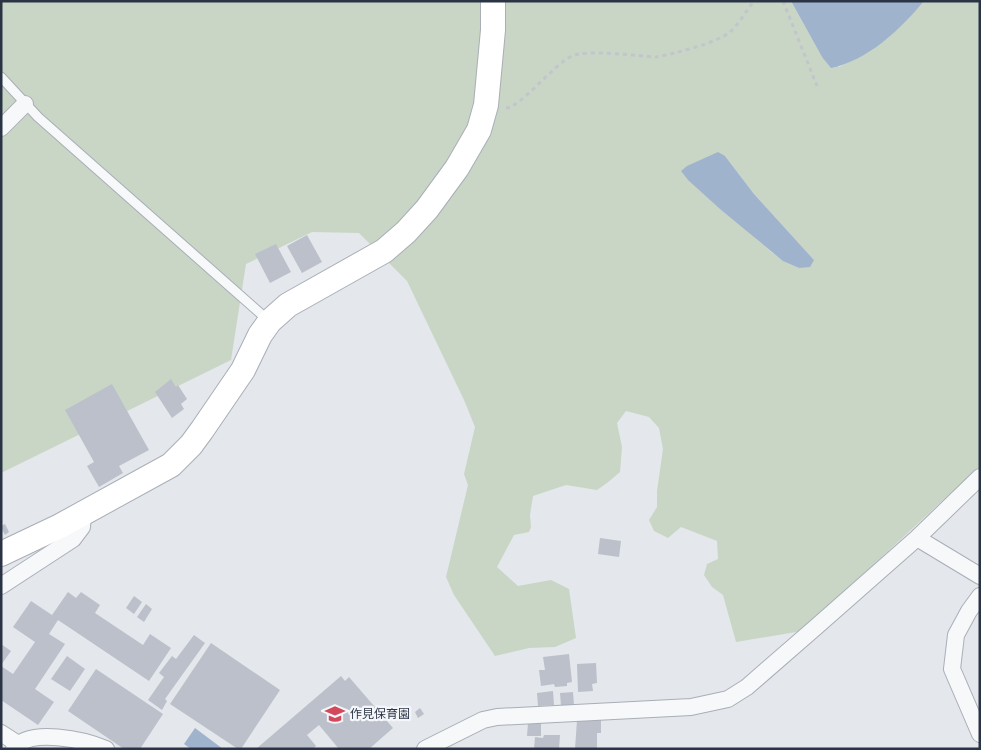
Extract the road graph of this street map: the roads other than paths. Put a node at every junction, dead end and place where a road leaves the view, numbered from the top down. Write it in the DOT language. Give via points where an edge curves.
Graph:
graph roads {
  1 [pos="493,1"];
  2 [pos="1,77"];
  3 [pos="25,104"];
  4 [pos="1,128"];
  5 [pos="270,321"];
  6 [pos="980,477"];
  7 [pos="83,513"];
  8 [pos="917,538"];
  9 [pos="1,554"];
  10 [pos="980,576"];
  11 [pos="1,586"];
  12 [pos="980,596"];
  13 [pos="1,733"];
  14 [pos="980,734"];
  15 [pos="40,743"];
  16 [pos="980,745"];
  17 [pos="16,746"];
  18 [pos="106,749"];
  19 [pos="425,749"];
  20 [pos="975,749"];
  1 -- 5 [label="street" via="486,105 479,130 457,168 427,210 384,251 288,305"];
  2 -- 3 [label="lane"];
  3 -- 4 [label="street"];
  3 -- 5 [label="lane"];
  5 -- 7 [label="street" via="243,370 180,457 160,472"];
  6 -- 8 [label="street"];
  7 -- 9 [label="street"];
  7 -- 11 [label="street" via="82,527 73,539"];
  8 -- 10 [label="street"];
  8 -- 19 [label="street" via="747,688 728,700 692,707 497,717 483,720"];
  12 -- 14 [label="street" via="956,634 952,669"];
  13 -- 17 [label="street"];
  15 -- 17 [label="street" via="28,738"];
  15 -- 18 [label="street" via="65,738"];
  16 -- 20 [label="street"];
}
